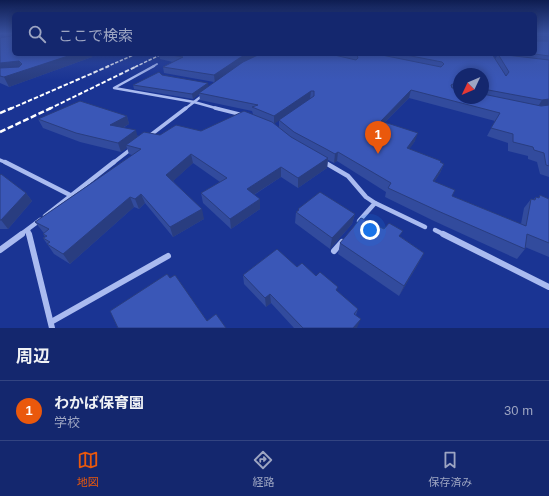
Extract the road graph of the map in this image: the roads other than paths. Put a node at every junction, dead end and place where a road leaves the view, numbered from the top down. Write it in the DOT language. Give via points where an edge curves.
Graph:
graph roads {
  1 [pos="156,64"];
  2 [pos="204,94"];
  3 [pos="194,102"];
  4 [pos="246,116"];
  5 [pos="145,140"];
  6 [pos="138,144"];
  7 [pos="317,158"];
  8 [pos="0,160"];
  9 [pos="70,195"];
  10 [pos="375,203"];
  11 [pos="354,227"];
  12 [pos="425,227"];
  13 [pos="28,230"];
  14 [pos="435,230"];
  15 [pos="344,239"];
  16 [pos="0,250"];
  17 [pos="334,251"];
  18 [pos="168,256"];
  19 [pos="549,286"];
  20 [pos="51,325"];
  1 -- 3 [label="street" via="114,88"];
  2 -- 3 [label="street"];
  3 -- 4 [label="street"];
  3 -- 5 [label="street"];
  6 -- 9 [label="street"];
  7 -- 10 [label="street" via="348,176 366,197"];
  8 -- 9 [label="street"];
  9 -- 13 [label="street"];
  10 -- 11 [label="street"];
  10 -- 12 [label="street"];
  13 -- 16 [label="street"];
  13 -- 20 [label="street"];
  14 -- 19 [label="street"];
  15 -- 17 [label="street"];
  18 -- 20 [label="street"];
}
